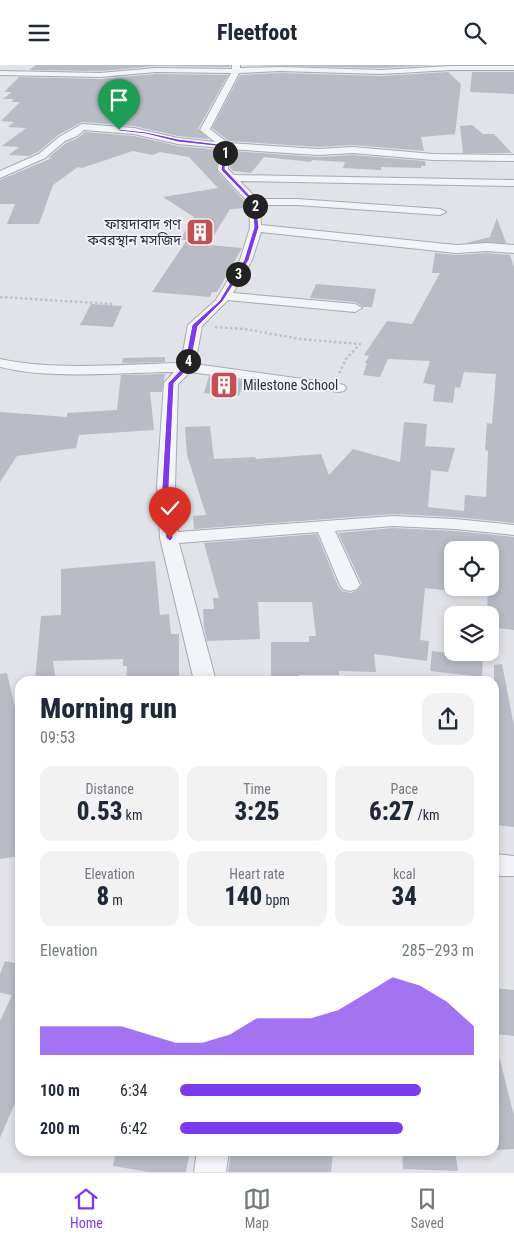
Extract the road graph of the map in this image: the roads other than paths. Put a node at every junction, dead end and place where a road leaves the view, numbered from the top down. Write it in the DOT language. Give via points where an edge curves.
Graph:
graph roads {
  1 [pos="37,65"];
  2 [pos="176,68"];
  3 [pos="236,68"];
  4 [pos="451,68"];
  5 [pos="514,68"];
  6 [pos="299,70"];
  7 [pos="382,72"];
  8 [pos="0,73"];
  9 [pos="24,74"];
  10 [pos="466,78"];
  11 [pos="294,79"];
  12 [pos="391,81"];
  13 [pos="226,146"];
  14 [pos="514,158"];
  15 [pos="0,175"];
  16 [pos="232,178"];
  17 [pos="514,183"];
  18 [pos="254,202"];
  19 [pos="440,212"];
  20 [pos="256,227"];
  21 [pos="514,249"];
  22 [pos="224,296"];
  23 [pos="355,307"];
  24 [pos="0,363"];
  25 [pos="187,367"];
  26 [pos="339,388"];
  27 [pos="324,526"];
  28 [pos="514,531"];
  29 [pos="170,538"];
  30 [pos="350,585"];
  31 [pos="204,676"];
  32 [pos="212,1156"];
  33 [pos="210,1172"];
  1 -- 9 [label="street" via="29,66"];
  2 -- 3 [label="street"];
  2 -- 9 [label="street" via="100,75"];
  3 -- 6 [label="street"];
  3 -- 13 [label="street" via="205,130"];
  4 -- 5 [label="street"];
  4 -- 7 [label="street"];
  4 -- 10 [label="street"];
  6 -- 7 [label="street"];
  6 -- 11 [label="street"];
  7 -- 12 [label="street"];
  8 -- 9 [label="street"];
  13 -- 14 [label="street"];
  13 -- 15 [label="street" via="82,127 42,156"];
  13 -- 16 [label="street" via="223,170"];
  16 -- 17 [label="street"];
  16 -- 18 [label="street"];
  18 -- 19 [label="street"];
  18 -- 20 [label="street"];
  20 -- 21 [label="street" via="456,249"];
  20 -- 22 [label="street" via="246,260"];
  22 -- 23 [label="street"];
  22 -- 25 [label="street" via="195,325"];
  24 -- 25 [label="street" via="61,369"];
  25 -- 26 [label="street"];
  25 -- 29 [label="street" via="171,383 166,487"];
  27 -- 28 [label="street" via="393,521"];
  27 -- 29 [label="street"];
  27 -- 30 [label="street"];
  29 -- 31 [label="street"];
  32 -- 33 [label="street"];
}
